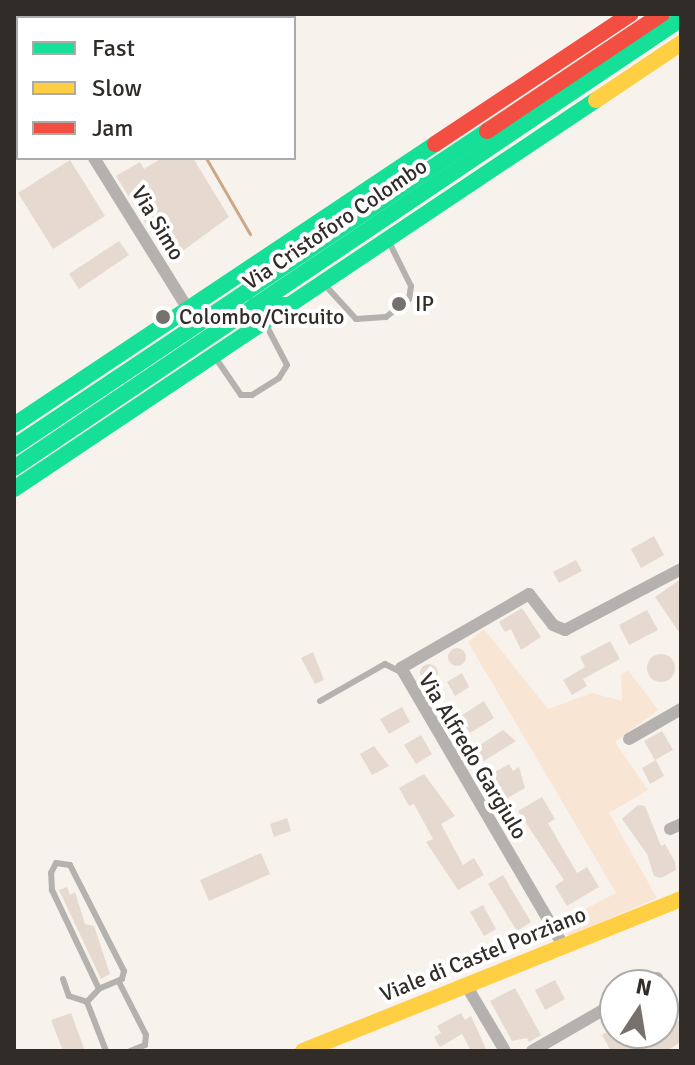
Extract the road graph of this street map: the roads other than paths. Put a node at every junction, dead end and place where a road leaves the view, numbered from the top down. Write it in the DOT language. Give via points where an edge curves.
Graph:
graph roads {
  1 [pos="631,14"];
  2 [pos="662,14"];
  3 [pos="681,19"];
  4 [pos="681,43"];
  5 [pos="95,160"];
  6 [pos="387,238"];
  7 [pos="322,282"];
  8 [pos="255,305"];
  9 [pos="288,305"];
  10 [pos="188,309"];
  11 [pos="264,321"];
  12 [pos="214,354"];
  13 [pos="58,395"];
  14 [pos="83,400"];
  15 [pos="14,425"];
  16 [pos="14,447"];
  17 [pos="14,468"];
  18 [pos="14,489"];
  19 [pos="681,569"];
  20 [pos="402,676"];
  21 [pos="320,701"];
  22 [pos="681,709"];
  23 [pos="629,739"];
  24 [pos="681,899"];
  25 [pos="563,945"];
  26 [pos="63,979"];
  27 [pos="119,982"];
  28 [pos="466,985"];
  29 [pos="99,989"];
  30 [pos="87,1002"];
  31 [pos="599,1012"];
  32 [pos="106,1051"];
  33 [pos="130,1051"];
  34 [pos="303,1051"];
  35 [pos="505,1051"];
  36 [pos="532,1051"];
  1 -- 10 [label="street, Via Cristoforo Colombo"];
  2 -- 14 [label="street, Via Cristoforo Colombo"];
  3 -- 8 [label="street, Via Cristoforo Colombo"];
  4 -- 6 [label="street, Via Cristoforo Colombo"];
  5 -- 10 [label="street, Via Simo"];
  6 -- 7 [label="street, Via Cristoforo Colombo"];
  6 -- 7 [label="lane" via="411,286 409,299 386,317 356,319"];
  7 -- 9 [label="street, Via Cristoforo Colombo"];
  8 -- 9 [label="street"];
  8 -- 17 [label="street, Via Cristoforo Colombo"];
  9 -- 11 [label="street, Via Cristoforo Colombo"];
  10 -- 13 [label="street, Via Cristoforo Colombo"];
  11 -- 12 [label="street, Via Cristoforo Colombo"];
  11 -- 12 [label="lane" via="287,365 279,378 252,395 241,395"];
  12 -- 18 [label="street, Via Cristoforo Colombo"];
  13 -- 14 [label="street"];
  13 -- 15 [label="street, Via Cristoforo Colombo"];
  14 -- 16 [label="street, Via Cristoforo Colombo"];
  19 -- 20 [label="street, Via Alfredo Gargiulo" via="565,630 553,625 529,594 406,662"];
  20 -- 21 [label="lane" via="394,665 385,664"];
  20 -- 25 [label="street, Via Alfredo Gargiulo"];
  22 -- 23 [label="street"];
  24 -- 25 [label="street, Viale di Castel Porziano"];
  25 -- 28 [label="street, Viale di Castel Porziano"];
  26 -- 30 [label="lane" via="69,996"];
  27 -- 29 [label="lane"];
  27 -- 29 [label="lane" via="124,971 70,865 56,863 52,890"];
  27 -- 33 [label="lane" via="146,1035 145,1045"];
  28 -- 34 [label="street, Viale di Castel Porziano"];
  28 -- 35 [label="street"];
  29 -- 30 [label="lane"];
  30 -- 32 [label="lane"];
  31 -- 36 [label="street"];
}
